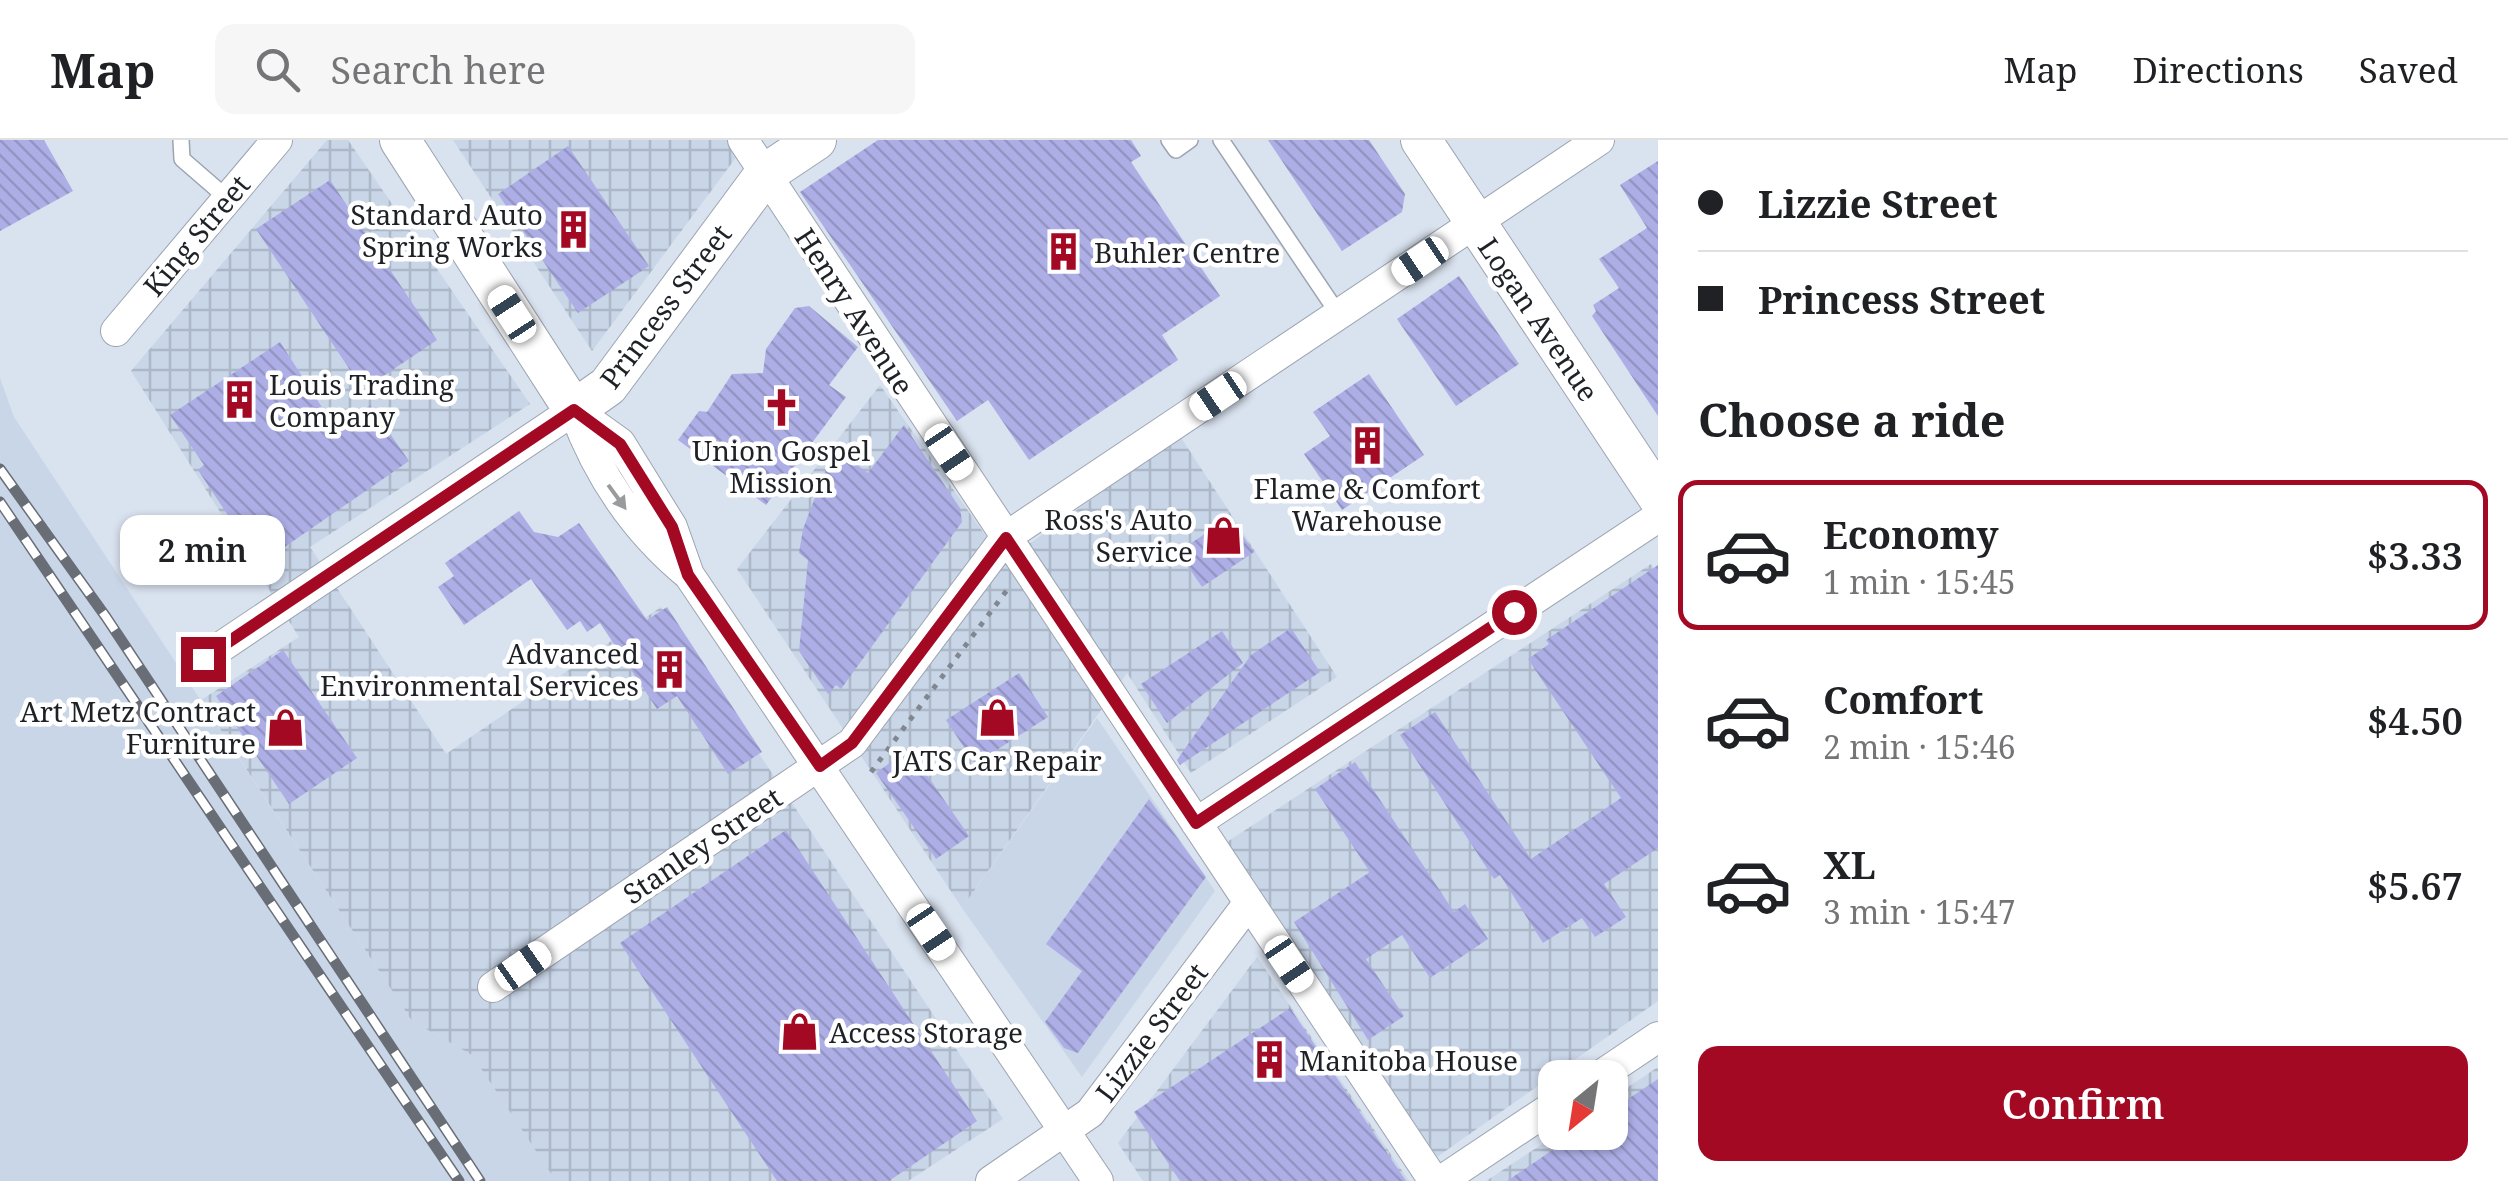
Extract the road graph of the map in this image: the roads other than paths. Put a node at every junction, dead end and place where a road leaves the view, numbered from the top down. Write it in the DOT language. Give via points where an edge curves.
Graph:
graph roads {
  1 [pos="180,140"];
  2 [pos="277,140"];
  3 [pos="400,140"];
  4 [pos="743,140"];
  5 [pos="816,140"];
  6 [pos="1169,140"];
  7 [pos="1190,140"];
  8 [pos="1221,140"];
  9 [pos="1421,140"];
  10 [pos="1599,140"];
  11 [pos="765,174"];
  12 [pos="227,198"];
  13 [pos="1476,223"];
  14 [pos="1339,314"];
  15 [pos="116,331"];
  16 [pos="574,410"];
  17 [pos="1658,497"];
  18 [pos="1658,517"];
  19 [pos="1006,538"];
  20 [pos="203,659"];
  21 [pos="820,766"];
  22 [pos="1196,823"];
  23 [pos="1248,904"];
  24 [pos="493,987"];
  25 [pos="1658,1037"];
  26 [pos="1623,1060"];
  27 [pos="1538,1116"];
  28 [pos="1064,1131"];
  29 [pos="991,1181"];
  30 [pos="1098,1181"];
  31 [pos="1437,1181"];
  1 -- 12 [label="lane" via="182,159"];
  2 -- 12 [label="street, King Street"];
  3 -- 16 [label="main road"];
  4 -- 11 [label="street, Henry Avenue"];
  5 -- 11 [label="main road, Princess Street"];
  6 -- 7 [label="lane" via="1176,150"];
  8 -- 14 [label="lane"];
  9 -- 13 [label="main road, Logan Avenue"];
  10 -- 13 [label="street, Stanley Street"];
  11 -- 16 [label="main road, Princess Street" via="608,386"];
  11 -- 19 [label="street, Henry Avenue"];
  12 -- 15 [label="street, King Street"];
  13 -- 14 [label="street, Stanley Street"];
  13 -- 17 [label="main road, Logan Avenue"];
  14 -- 19 [label="street, Stanley Street"];
  16 -- 20 [label="street, Princess Street"];
  16 -- 21 [label="street" via="620,444 672,527 688,575"];
  18 -- 22 [label="street"];
  19 -- 21 [label="street, Stanley Street" via="852,743"];
  19 -- 22 [label="street, Henry Avenue"];
  21 -- 24 [label="street, Stanley Street"];
  21 -- 28 [label="street"];
  22 -- 23 [label="street, Henry Avenue"];
  23 -- 28 [label="street, Lizzie Street" via="1090,1113"];
  23 -- 31 [label="street, Henry Avenue"];
  25 -- 26 [label="street"];
  27 -- 31 [label="street"];
  28 -- 29 [label="street, Lizzie Street"];
  28 -- 30 [label="street"];
}
